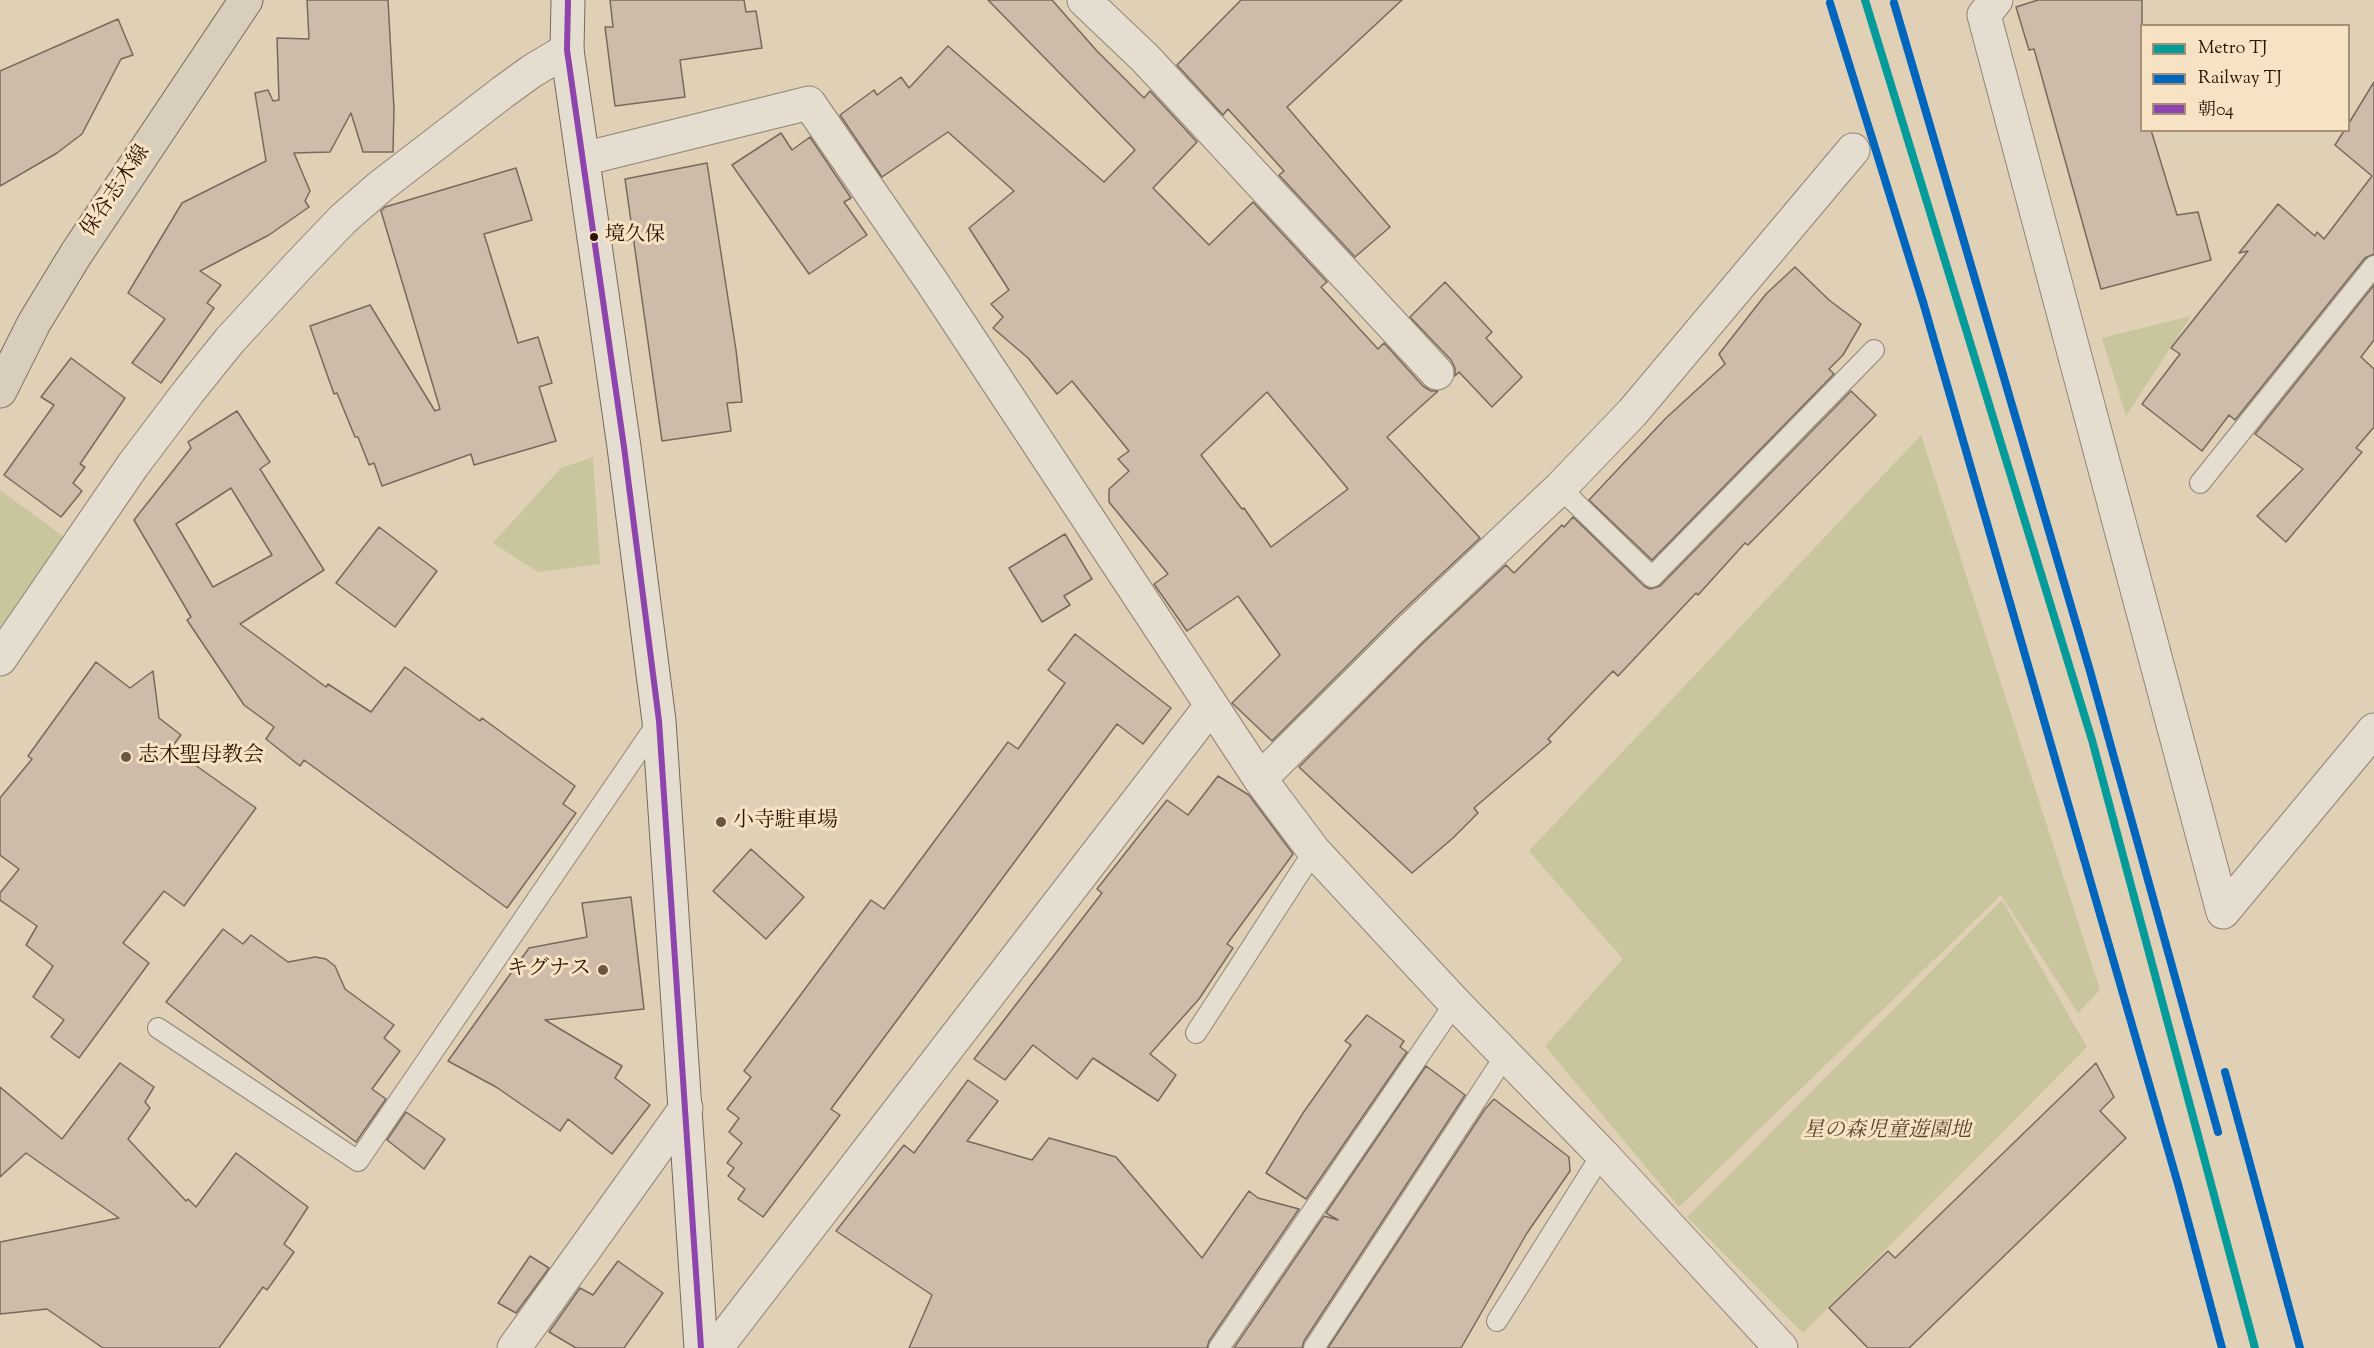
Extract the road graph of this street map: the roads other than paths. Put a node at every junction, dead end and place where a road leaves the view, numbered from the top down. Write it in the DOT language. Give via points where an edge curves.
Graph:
graph roads {
  1 [pos="246,0"];
  2 [pos="567,0"];
  3 [pos="1084,0"];
  4 [pos="1996,0"];
  5 [pos="567,50"];
  6 [pos="1853,150"];
  7 [pos="583,159"];
  8 [pos="2374,266"];
  9 [pos="1874,350"];
  10 [pos="1437,373"];
  11 [pos="0,391"];
  12 [pos="2200,483"];
  13 [pos="1560,488"];
  14 [pos="0,659"];
  15 [pos="1211,706"];
  16 [pos="659,721"];
  17 [pos="2374,730"];
  18 [pos="1260,779"];
  19 [pos="1314,851"];
  20 [pos="1455,1004"];
  21 [pos="158,1028"];
  22 [pos="1196,1032"];
  23 [pos="1506,1056"];
  24 [pos="686,1108"];
  25 [pos="1602,1154"];
  26 [pos="1497,1321"];
  27 [pos="514,1348"];
  28 [pos="701,1348"];
  29 [pos="716,1348"];
  30 [pos="1219,1348"];
  31 [pos="1314,1348"];
  32 [pos="1781,1348"];
  1 -- 11 [label="main road, 保谷志木線" via="76,254 34,323"];
  2 -- 5 [label="street"];
  3 -- 10 [label="street" via="1145,58"];
  4 -- 17 [label="street" via="1984,15 2223,912"];
  5 -- 7 [label="street"];
  5 -- 14 [label="street" via="502,92 381,186 300,264 189,391 133,465"];
  6 -- 13 [label="street" via="1632,413"];
  7 -- 15 [label="street" via="809,103 932,282"];
  7 -- 16 [label="street"];
  8 -- 12 [label="lane"];
  9 -- 13 [label="lane" via="1652,577"];
  13 -- 18 [label="street"];
  15 -- 18 [label="street"];
  15 -- 29 [label="street"];
  16 -- 21 [label="lane" via="358,1161"];
  16 -- 24 [label="street"];
  18 -- 19 [label="street"];
  19 -- 20 [label="street"];
  19 -- 22 [label="lane"];
  20 -- 23 [label="street"];
  20 -- 30 [label="lane"];
  23 -- 25 [label="street"];
  23 -- 31 [label="lane"];
  24 -- 27 [label="street"];
  24 -- 28 [label="street"];
  25 -- 26 [label="lane"];
  25 -- 32 [label="street"];
}
